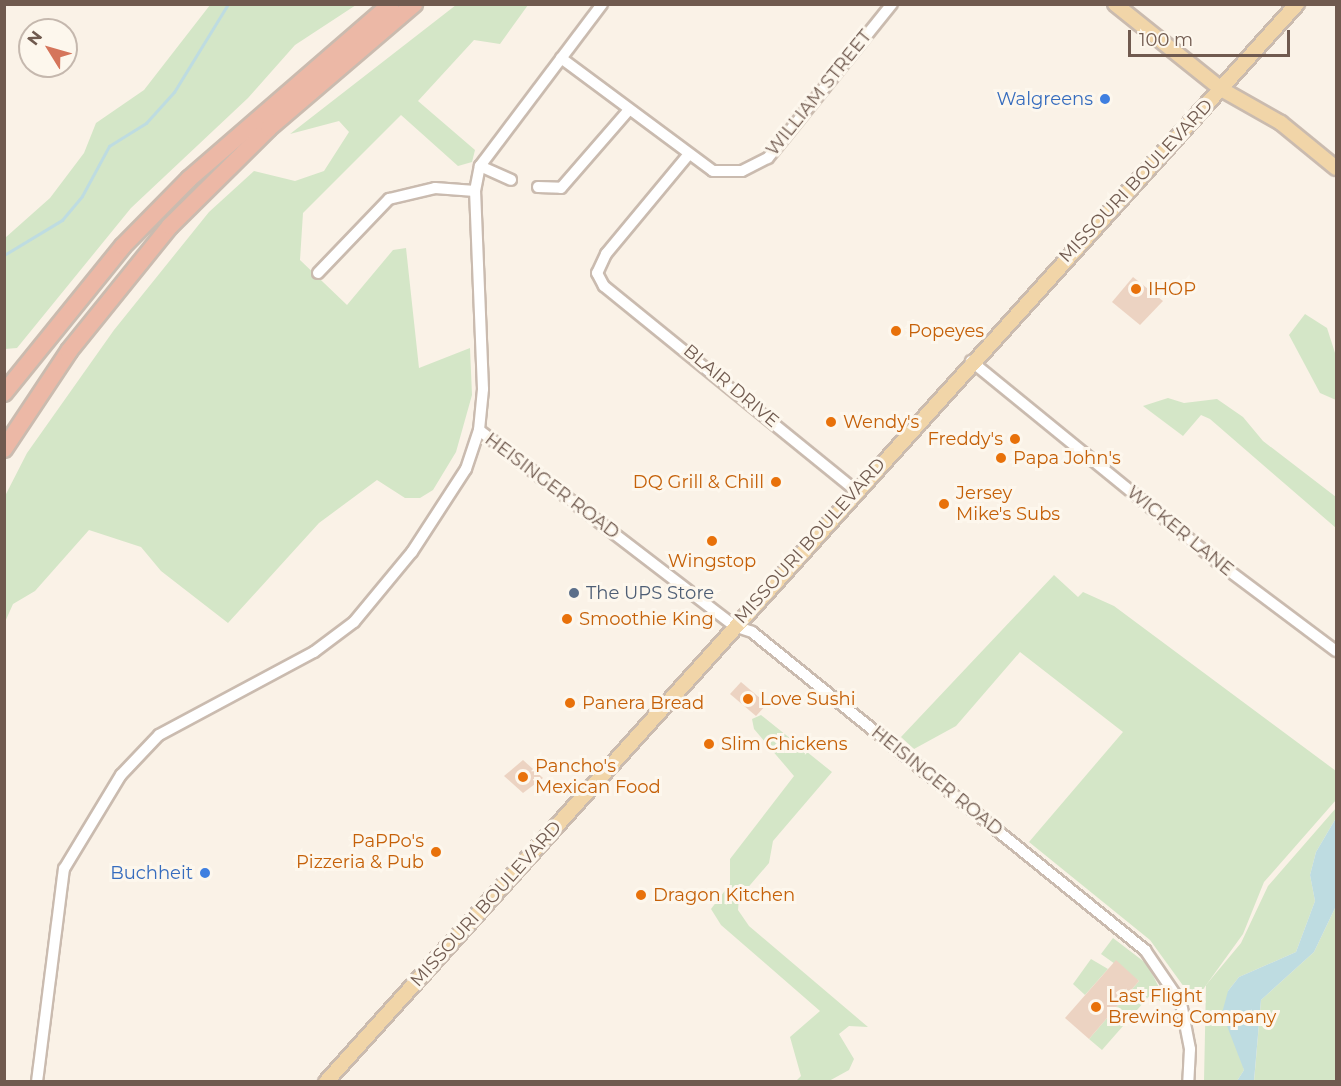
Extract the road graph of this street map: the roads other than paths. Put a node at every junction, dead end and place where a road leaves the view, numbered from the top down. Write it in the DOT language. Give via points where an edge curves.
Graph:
graph roads {
  1 [pos="392,4"];
  2 [pos="414,4"];
  3 [pos="421,4"];
  4 [pos="602,4"];
  5 [pos="892,4"];
  6 [pos="1115,4"];
  7 [pos="1297,4"];
  8 [pos="387,27"];
  9 [pos="561,58"];
  10 [pos="1221,89"];
  11 [pos="628,111"];
  12 [pos="688,154"];
  13 [pos="480,166"];
  14 [pos="1336,168"];
  15 [pos="511,180"];
  16 [pos="538,187"];
  17 [pos="475,191"];
  18 [pos="318,273"];
  19 [pos="971,361"];
  20 [pos="4,393"];
  21 [pos="479,430"];
  22 [pos="4,449"];
  23 [pos="855,490"];
  24 [pos="734,626"];
  25 [pos="1336,651"];
  26 [pos="37,1082"];
  27 [pos="326,1082"];
  28 [pos="1188,1082"];
  1 -- 20 [label="highway" via="181,188 116,255"];
  2 -- 8 [label="highway"];
  3 -- 8 [label="highway"];
  4 -- 9 [label="street"];
  5 -- 12 [label="street, WILLIAM STREET" via="768,158 742,171 713,171"];
  6 -- 10 [label="main road"];
  7 -- 10 [label="main road, MISSOURI BOULEVARD"];
  8 -- 22 [label="highway" via="270,128 170,226 69,351"];
  9 -- 11 [label="street, WILLIAM STREET"];
  9 -- 13 [label="street"];
  10 -- 14 [label="main road" via="1281,123"];
  10 -- 19 [label="main road, MISSOURI BOULEVARD"];
  11 -- 12 [label="street, WILLIAM STREET"];
  11 -- 16 [label="street" via="561,188"];
  12 -- 23 [label="street, BLAIR DRIVE" via="606,254 597,273 604,286"];
  13 -- 15 [label="street"];
  13 -- 17 [label="street"];
  17 -- 18 [label="street" via="435,188 389,199"];
  17 -- 21 [label="street" via="483,389"];
  19 -- 23 [label="main road, MISSOURI BOULEVARD"];
  19 -- 25 [label="street, WICKER LANE" via="1216,561"];
  21 -- 24 [label="street, HEISINGER ROAD"];
  21 -- 26 [label="street" via="466,468 412,552 354,622 314,652 159,735 121,775 64,869"];
  23 -- 24 [label="main road, MISSOURI BOULEVARD"];
  24 -- 27 [label="main road, MISSOURI BOULEVARD"];
  24 -- 28 [label="street, HEISINGER ROAD" via="752,632 1106,918 1161,969 1181,1003 1190,1049"];
}
